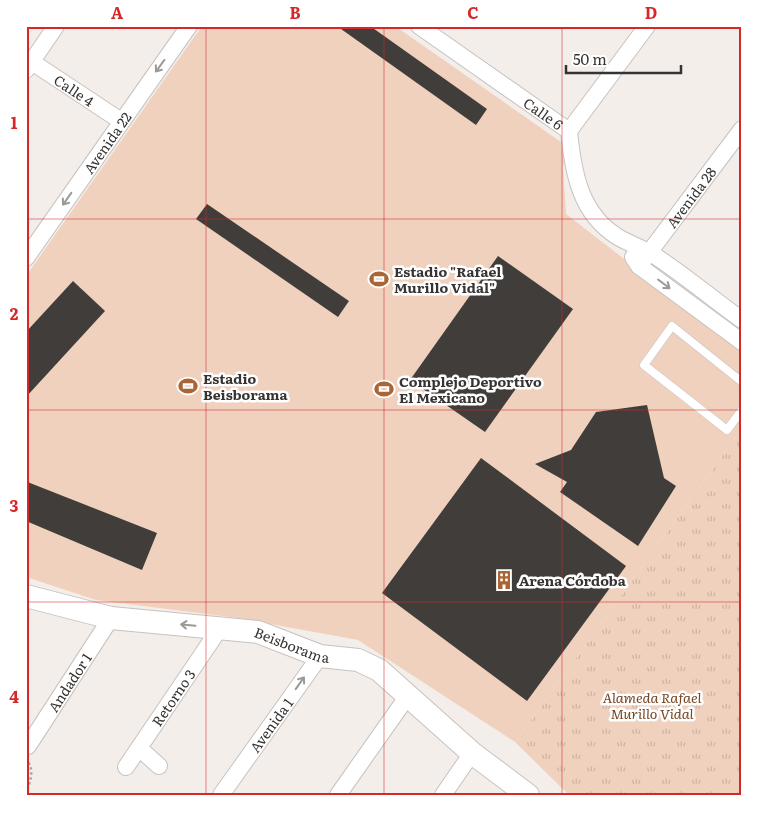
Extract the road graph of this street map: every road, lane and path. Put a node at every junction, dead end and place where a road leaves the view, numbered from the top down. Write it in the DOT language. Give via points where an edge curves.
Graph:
graph roads {
  1 [pos="56,26"];
  2 [pos="189,26"];
  3 [pos="647,26"];
  4 [pos="422,27"];
  5 [pos="28,63"];
  6 [pos="121,121"];
  7 [pos="742,129"];
  8 [pos="569,131"];
  9 [pos="618,238"];
  10 [pos="649,252"];
  11 [pos="26,258"];
  12 [pos="639,266"];
  13 [pos="742,320"];
  14 [pos="742,342"];
  15 [pos="742,370"];
  16 [pos="739,379"];
  17 [pos="742,410"];
  18 [pos="26,596"];
  19 [pos="111,618"];
  20 [pos="220,628"];
  21 [pos="320,656"];
  22 [pos="408,697"];
  23 [pos="139,748"];
  24 [pos="27,752"];
  25 [pos="472,753"];
  26 [pos="126,766"];
  27 [pos="159,766"];
  28 [pos="519,792"];
  29 [pos="26,794"];
  30 [pos="222,795"];
  31 [pos="338,795"];
  32 [pos="443,795"];
  1 -- 5 [label="street"];
  2 -- 6 [label="street, Avenida 22, one-way"];
  3 -- 8 [label="street"];
  4 -- 8 [label="street, Calle 6"];
  5 -- 6 [label="street, Calle 4"];
  6 -- 11 [label="street, Avenida 22, one-way"];
  7 -- 10 [label="street, Avenida 28"];
  8 -- 9 [label="street, Calle 6" via="574,170 587,206 598,223"];
  9 -- 10 [label="street, Calle 6"];
  9 -- 12 [label="street, Calle 6"];
  10 -- 12 [label="street, Avenida 28"];
  10 -- 13 [label="street, Calle 6"];
  12 -- 14 [label="street, Calle 6, one-way"];
  15 -- 16 [label="lane"];
  16 -- 17 [label="lane" via="672,326 644,365 727,430"];
  18 -- 19 [label="street, Beisborama"];
  20 -- 19 [label="street, Beisborama, one-way"];
  19 -- 24 [label="street, Andador 1"];
  20 -- 21 [label="street, Beisborama" via="258,632"];
  20 -- 23 [label="street, Retorno 3"];
  21 -- 22 [label="street, Beisborama" via="358,660 379,670"];
  30 -- 21 [label="street, Avenida 1, one-way"];
  22 -- 25 [label="street, Beisborama"];
  22 -- 31 [label="street"];
  23 -- 26 [label="street, Retorno 3"];
  23 -- 27 [label="street"];
  24 -- 29 [label="path" via="32,775"];
  25 -- 28 [label="street, Beisborama"];
  25 -- 32 [label="street"];
}
